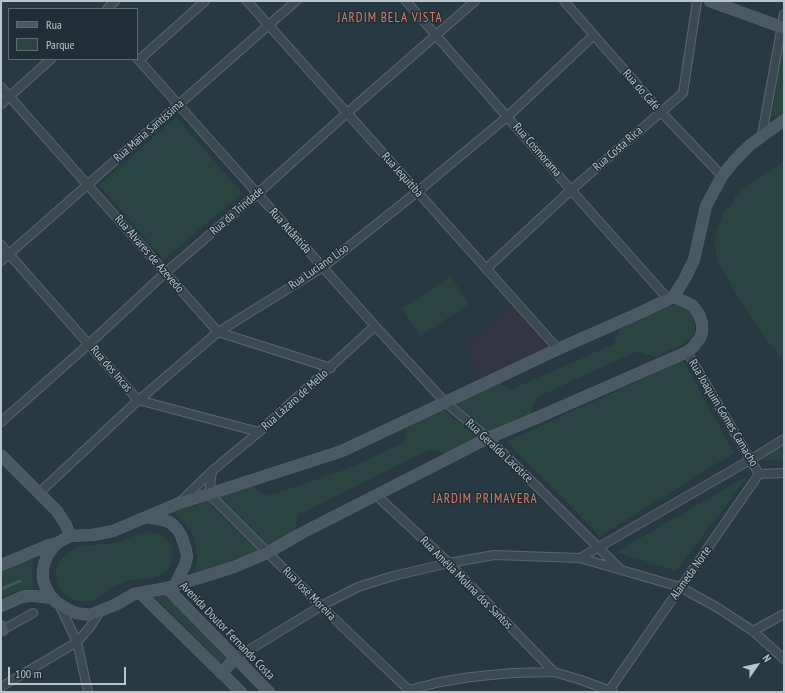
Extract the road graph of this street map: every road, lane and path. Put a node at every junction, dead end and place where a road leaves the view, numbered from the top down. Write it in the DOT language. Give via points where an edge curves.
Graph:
graph roads {
  1 [pos="115,1"];
  2 [pos="205,1"];
  3 [pos="247,1"];
  4 [pos="296,1"];
  5 [pos="406,1"];
  6 [pos="475,1"];
  7 [pos="564,1"];
  8 [pos="697,1"];
  9 [pos="710,1"];
  10 [pos="107,8"];
  11 [pos="784,14"];
  12 [pos="268,25"];
  13 [pos="783,27"];
  14 [pos="594,35"];
  15 [pos="436,36"];
  16 [pos="138,59"];
  17 [pos="50,60"];
  18 [pos="1,87"];
  19 [pos="9,97"];
  20 [pos="1,104"];
  21 [pos="178,105"];
  22 [pos="661,112"];
  23 [pos="347,113"];
  24 [pos="507,117"];
  25 [pos="784,120"];
  26 [pos="762,135"];
  27 [pos="722,176"];
  28 [pos="88,184"];
  29 [pos="571,190"];
  30 [pos="417,192"];
  31 [pos="258,194"];
  32 [pos="1,245"];
  33 [pos="9,254"];
  34 [pos="1,261"];
  35 [pos="323,267"];
  36 [pos="486,269"];
  37 [pos="166,273"];
  38 [pos="671,298"];
  39 [pos="375,326"];
  40 [pos="218,332"];
  41 [pos="89,344"];
  42 [pos="558,349"];
  43 [pos="687,352"];
  44 [pos="330,368"];
  45 [pos="138,400"];
  46 [pos="445,402"];
  47 [pos="1,422"];
  48 [pos="259,432"];
  49 [pos="488,438"];
  50 [pos="784,439"];
  51 [pos="1,455"];
  52 [pos="750,460"];
  53 [pos="212,471"];
  54 [pos="784,473"];
  55 [pos="759,474"];
  56 [pos="39,493"];
  57 [pos="208,494"];
  58 [pos="376,495"];
  59 [pos="179,503"];
  60 [pos="147,517"];
  61 [pos="70,536"];
  62 [pos="58,543"];
  63 [pos="598,548"];
  64 [pos="267,552"];
  65 [pos="580,558"];
  66 [pos="449,563"];
  67 [pos="1,565"];
  68 [pos="621,570"];
  69 [pos="171,586"];
  70 [pos="680,587"];
  71 [pos="140,593"];
  72 [pos="56,601"];
  73 [pos="1,606"];
  74 [pos="320,606"];
  75 [pos="100,611"];
  76 [pos="33,613"];
  77 [pos="784,614"];
  78 [pos="2,629"];
  79 [pos="753,631"];
  80 [pos="77,642"];
  81 [pos="236,658"];
  82 [pos="784,659"];
  83 [pos="554,672"];
  84 [pos="221,673"];
  85 [pos="1,687"];
  86 [pos="409,691"];
  87 [pos="611,691"];
  88 [pos="88,692"];
  89 [pos="241,692"];
  90 [pos="269,692"];
  1 -- 10 [label="street"];
  2 -- 16 [label="street"];
  3 -- 12 [label="street, Rua Jequitibá"];
  4 -- 12 [label="street, Rua Maria Santíssima"];
  5 -- 15 [label="street, Rua Cosmorama"];
  6 -- 15 [label="street, Rua da Trindade"];
  7 -- 14 [label="street, Rua do Café"];
  8 -- 22 [label="street, Rua Costa Rica" via="682,93"];
  9 -- 13 [label="main road"];
  11 -- 13 [label="street"];
  12 -- 21 [label="street, Rua Maria Santíssima"];
  12 -- 23 [label="street, Rua Jequitibá"];
  13 -- 26 [label="street"];
  14 -- 22 [label="street, Rua do Café"];
  14 -- 24 [label="street, Rua Luciano Liso"];
  15 -- 23 [label="street, Rua da Trindade"];
  15 -- 24 [label="street, Rua Cosmorama"];
  16 -- 21 [label="street, Rua Atlântida"];
  17 -- 19 [label="street"];
  18 -- 19 [label="street, Rua Alvares de Azevedo"];
  19 -- 20 [label="street"];
  19 -- 28 [label="street, Rua Alvares de Azevedo"];
  21 -- 28 [label="street, Rua Maria Santíssima"];
  21 -- 31 [label="street, Rua Atlântida"];
  22 -- 27 [label="street, Rua do Café"];
  22 -- 29 [label="street, Rua Costa Rica"];
  23 -- 30 [label="street, Rua Jequitibá"];
  23 -- 31 [label="street, Rua da Trindade"];
  24 -- 29 [label="street, Rua Cosmorama"];
  24 -- 30 [label="street, Rua Luciano Liso"];
  25 -- 26 [label="main road"];
  26 -- 27 [label="main road"];
  27 -- 38 [label="main road" via="706,206 694,260"];
  28 -- 33 [label="street, Rua Maria Santíssima"];
  28 -- 37 [label="street, Rua Alvares de Azevedo"];
  29 -- 36 [label="street, Rua Costa Rica"];
  29 -- 38 [label="street, Rua Cosmorama"];
  30 -- 35 [label="street, Rua Luciano Liso"];
  30 -- 36 [label="street, Rua Jequitibá"];
  31 -- 35 [label="street, Rua Atlântida"];
  31 -- 37 [label="street, Rua da Trindade"];
  32 -- 33 [label="street, Rua dos Incas"];
  33 -- 34 [label="street, Rua Maria Santíssima"];
  33 -- 41 [label="street, Rua dos Incas"];
  35 -- 39 [label="street, Rua Atlântida"];
  35 -- 40 [label="street, Rua Luciano Liso"];
  36 -- 42 [label="street, Rua Jequitibá"];
  37 -- 40 [label="street, Rua Alvares de Azevedo"];
  37 -- 41 [label="street, Rua da Trindade"];
  38 -- 42 [label="main road"];
  38 -- 43 [label="main road" via="693,306 702,323 700,338"];
  39 -- 44 [label="street, Rua Lázaro de Mello"];
  39 -- 46 [label="street, Rua Atlântida"];
  40 -- 44 [label="street"];
  40 -- 45 [label="street, Rua Luciano Liso"];
  41 -- 45 [label="street, Rua dos Incas"];
  41 -- 47 [label="street, Rua da Trindade"];
  42 -- 46 [label="main road"];
  43 -- 49 [label="main road"];
  43 -- 52 [label="street, Rua Joaquim Gomes Camacho"];
  44 -- 48 [label="street, Rua Lázaro de Mello"];
  45 -- 48 [label="street, Rua dos Incas"];
  45 -- 56 [label="street, Rua Luciano Liso"];
  46 -- 49 [label="street, Rua Geraldo Lacotice"];
  46 -- 57 [label="main road" via="342,451"];
  48 -- 53 [label="street, Rua Lázaro de Mello"];
  49 -- 58 [label="main road"];
  49 -- 63 [label="street, Rua Geraldo Lacotice"];
  50 -- 52 [label="street"];
  51 -- 56 [label="main road"];
  52 -- 55 [label="street, Rua Joaquim Gomes Camacho"];
  52 -- 63 [label="street"];
  53 -- 57 [label="street"];
  53 -- 59 [label="street, Rua Lázaro de Mello"];
  54 -- 55 [label="street"];
  55 -- 70 [label="street, Alameda Norte"];
  56 -- 61 [label="main road" via="57,511"];
  57 -- 59 [label="main road"];
  57 -- 64 [label="street, Rua José Moreira"];
  58 -- 64 [label="main road"];
  58 -- 66 [label="street, Rua Amélia Molina dos Santos"];
  59 -- 60 [label="main road"];
  60 -- 61 [label="main road" via="113,531"];
  60 -- 69 [label="main road" via="172,523 181,535 187,557 185,565"];
  61 -- 62 [label="main road"];
  62 -- 67 [label="main road"];
  62 -- 72 [label="main road" via="47,556 43,572 46,588"];
  63 -- 65 [label="street"];
  63 -- 68 [label="street, Rua Geraldo Lacotice"];
  64 -- 69 [label="main road" via="234,567"];
  64 -- 74 [label="street, Rua José Moreira"];
  65 -- 66 [label="street" via="494,556"];
  65 -- 68 [label="street"];
  66 -- 74 [label="street" via="358,587"];
  66 -- 83 [label="street, Rua Amélia Molina dos Santos"];
  68 -- 70 [label="street"];
  69 -- 71 [label="main road"];
  69 -- 81 [label="main road, Avenida Doutor Fernando Costa"];
  70 -- 79 [label="street"];
  70 -- 87 [label="street, Alameda Norte"];
  71 -- 75 [label="main road"];
  71 -- 84 [label="main road"];
  72 -- 73 [label="main road" via="28,596"];
  72 -- 75 [label="main road" via="69,610 82,614 90,615"];
  72 -- 80 [label="street"];
  74 -- 81 [label="street"];
  74 -- 86 [label="street, Rua José Moreira"];
  75 -- 80 [label="street" via="90,628"];
  76 -- 78 [label="street"];
  77 -- 79 [label="street"];
  79 -- 82 [label="street"];
  80 -- 85 [label="street"];
  80 -- 88 [label="street"];
  81 -- 84 [label="main road"];
  81 -- 90 [label="main road, Avenida Doutor Fernando Costa"];
  83 -- 86 [label="street" via="471,677"];
  83 -- 87 [label="street"];
  84 -- 89 [label="main road"];
}
